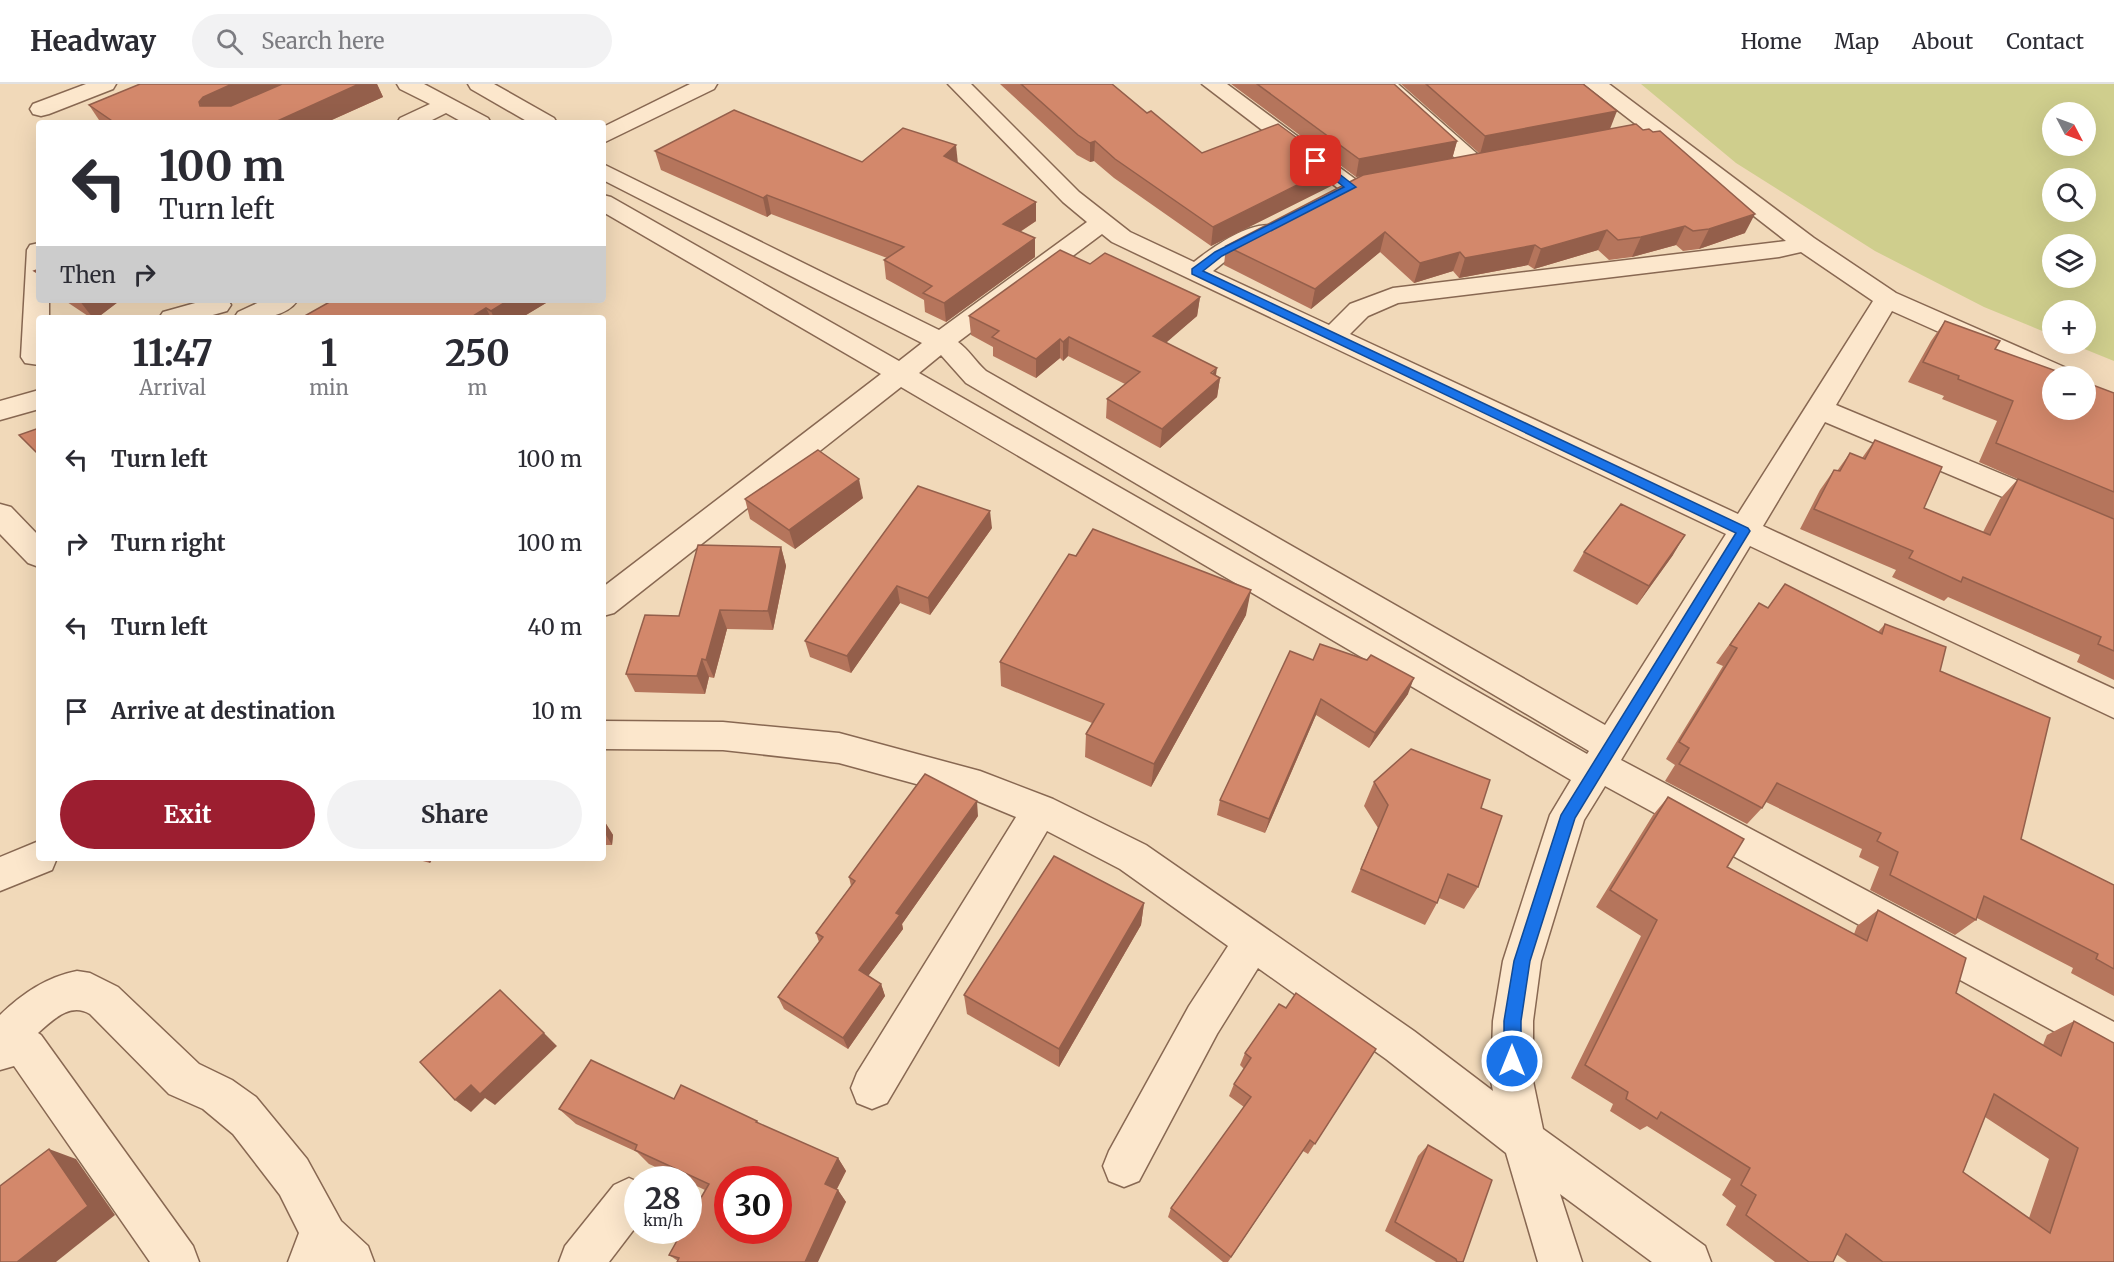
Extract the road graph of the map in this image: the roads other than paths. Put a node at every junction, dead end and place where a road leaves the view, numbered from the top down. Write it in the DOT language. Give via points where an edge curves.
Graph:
graph roads {
  1 [pos="43,84"];
  2 [pos="105,84"];
  3 [pos="408,84"];
  4 [pos="479,84"];
  5 [pos="525,84"];
  6 [pos="705,84"];
  7 [pos="959,84"];
  8 [pos="1213,84"];
  9 [pos="1385,84"];
  10 [pos="1595,84"];
  11 [pos="500,96"];
  12 [pos="446,105"];
  13 [pos="41,116"];
  14 [pos="414,120"];
  15 [pos="474,120"];
  16 [pos="541,120"];
  17 [pos="1655,129"];
  18 [pos="606,134"];
  19 [pos="1621,136"];
  20 [pos="1475,164"];
  21 [pos="606,173"];
  22 [pos="1352,189"];
  23 [pos="606,206"];
  24 [pos="1102,222"];
  25 [pos="1280,223"];
  26 [pos="1805,243"];
  27 [pos="1196,272"];
  28 [pos="1887,299"];
  29 [pos="37,303"];
  30 [pos="279,303"];
  31 [pos="225,308"];
  32 [pos="188,315"];
  33 [pos="253,315"];
  34 [pos="1332,337"];
  35 [pos="941,342"];
  36 [pos="36,357"];
  37 [pos="2042,368"];
  38 [pos="900,374"];
  39 [pos="36,400"];
  40 [pos="1819,409"];
  41 [pos="0,411"];
  42 [pos="0,515"];
  43 [pos="1743,531"];
  44 [pos="2114,533"];
  45 [pos="36,552"];
  46 [pos="606,602"];
  47 [pos="2114,705"];
  48 [pos="606,735"];
  49 [pos="1601,762"];
  50 [pos="1040,810"];
  51 [pos="36,859"];
  52 [pos="0,874"];
  53 [pos="1253,941"];
  54 [pos="0,1043"];
  55 [pos="2114,1044"];
  56 [pos="0,1050"];
  57 [pos="872,1088"];
  58 [pos="1524,1142"];
  59 [pos="1124,1166"];
  60 [pos="624,1206"];
  61 [pos="328,1253"];
  62 [pos="177,1262"];
  63 [pos="581,1262"];
  64 [pos="1560,1262"];
  65 [pos="1689,1262"];
  1 -- 13 [label="street"];
  2 -- 13 [label="street"];
  3 -- 12 [label="street"];
  4 -- 11 [label="street"];
  5 -- 11 [label="street"];
  6 -- 18 [label="street"];
  7 -- 24 [label="street" via="1071,197"];
  8 -- 22 [label="street"];
  9 -- 20 [label="street"];
  10 -- 17 [label="street"];
  11 -- 16 [label="street"];
  12 -- 14 [label="street"];
  12 -- 15 [label="street"];
  17 -- 19 [label="street"];
  17 -- 26 [label="street"];
  21 -- 35 [label="street"];
  23 -- 38 [label="street"];
  24 -- 27 [label="street" via="1121,237"];
  24 -- 35 [label="street"];
  25 -- 27 [label="street" via="1219,254"];
  26 -- 28 [label="street"];
  26 -- 34 [label="street" via="1779,250 1393,296 1359,310"];
  27 -- 34 [label="street"];
  28 -- 37 [label="street"];
  28 -- 40 [label="street"];
  29 -- 36 [label="street"];
  30 -- 33 [label="street"];
  31 -- 32 [label="street"];
  34 -- 43 [label="street"];
  35 -- 38 [label="street"];
  35 -- 49 [label="street" via="976,377"];
  38 -- 46 [label="street"];
  38 -- 49 [label="street"];
  39 -- 41 [label="street"];
  40 -- 43 [label="street"];
  40 -- 44 [label="street"];
  42 -- 45 [label="street"];
  43 -- 47 [label="street"];
  43 -- 49 [label="street"];
  48 -- 50 [label="street" via="723,736 839,748 980,786"];
  49 -- 55 [label="street"];
  49 -- 58 [label="street" via="1568,815 1522,961 1513,1021 1512,1081"];
  50 -- 53 [label="street" via="1133,857"];
  50 -- 57 [label="street"];
  51 -- 52 [label="street"];
  53 -- 58 [label="street" via="1400,1045"];
  53 -- 59 [label="street" via="1203,1020"];
  54 -- 61 [label="street" via="56,996 79,990 91,993 130,1023 185,1079 238,1108 298,1184"];
  56 -- 62 [label="street" via="12,1046 27,1048"];
  58 -- 64 [label="street"];
  58 -- 65 [label="street"];
  60 -- 63 [label="street"];
}
